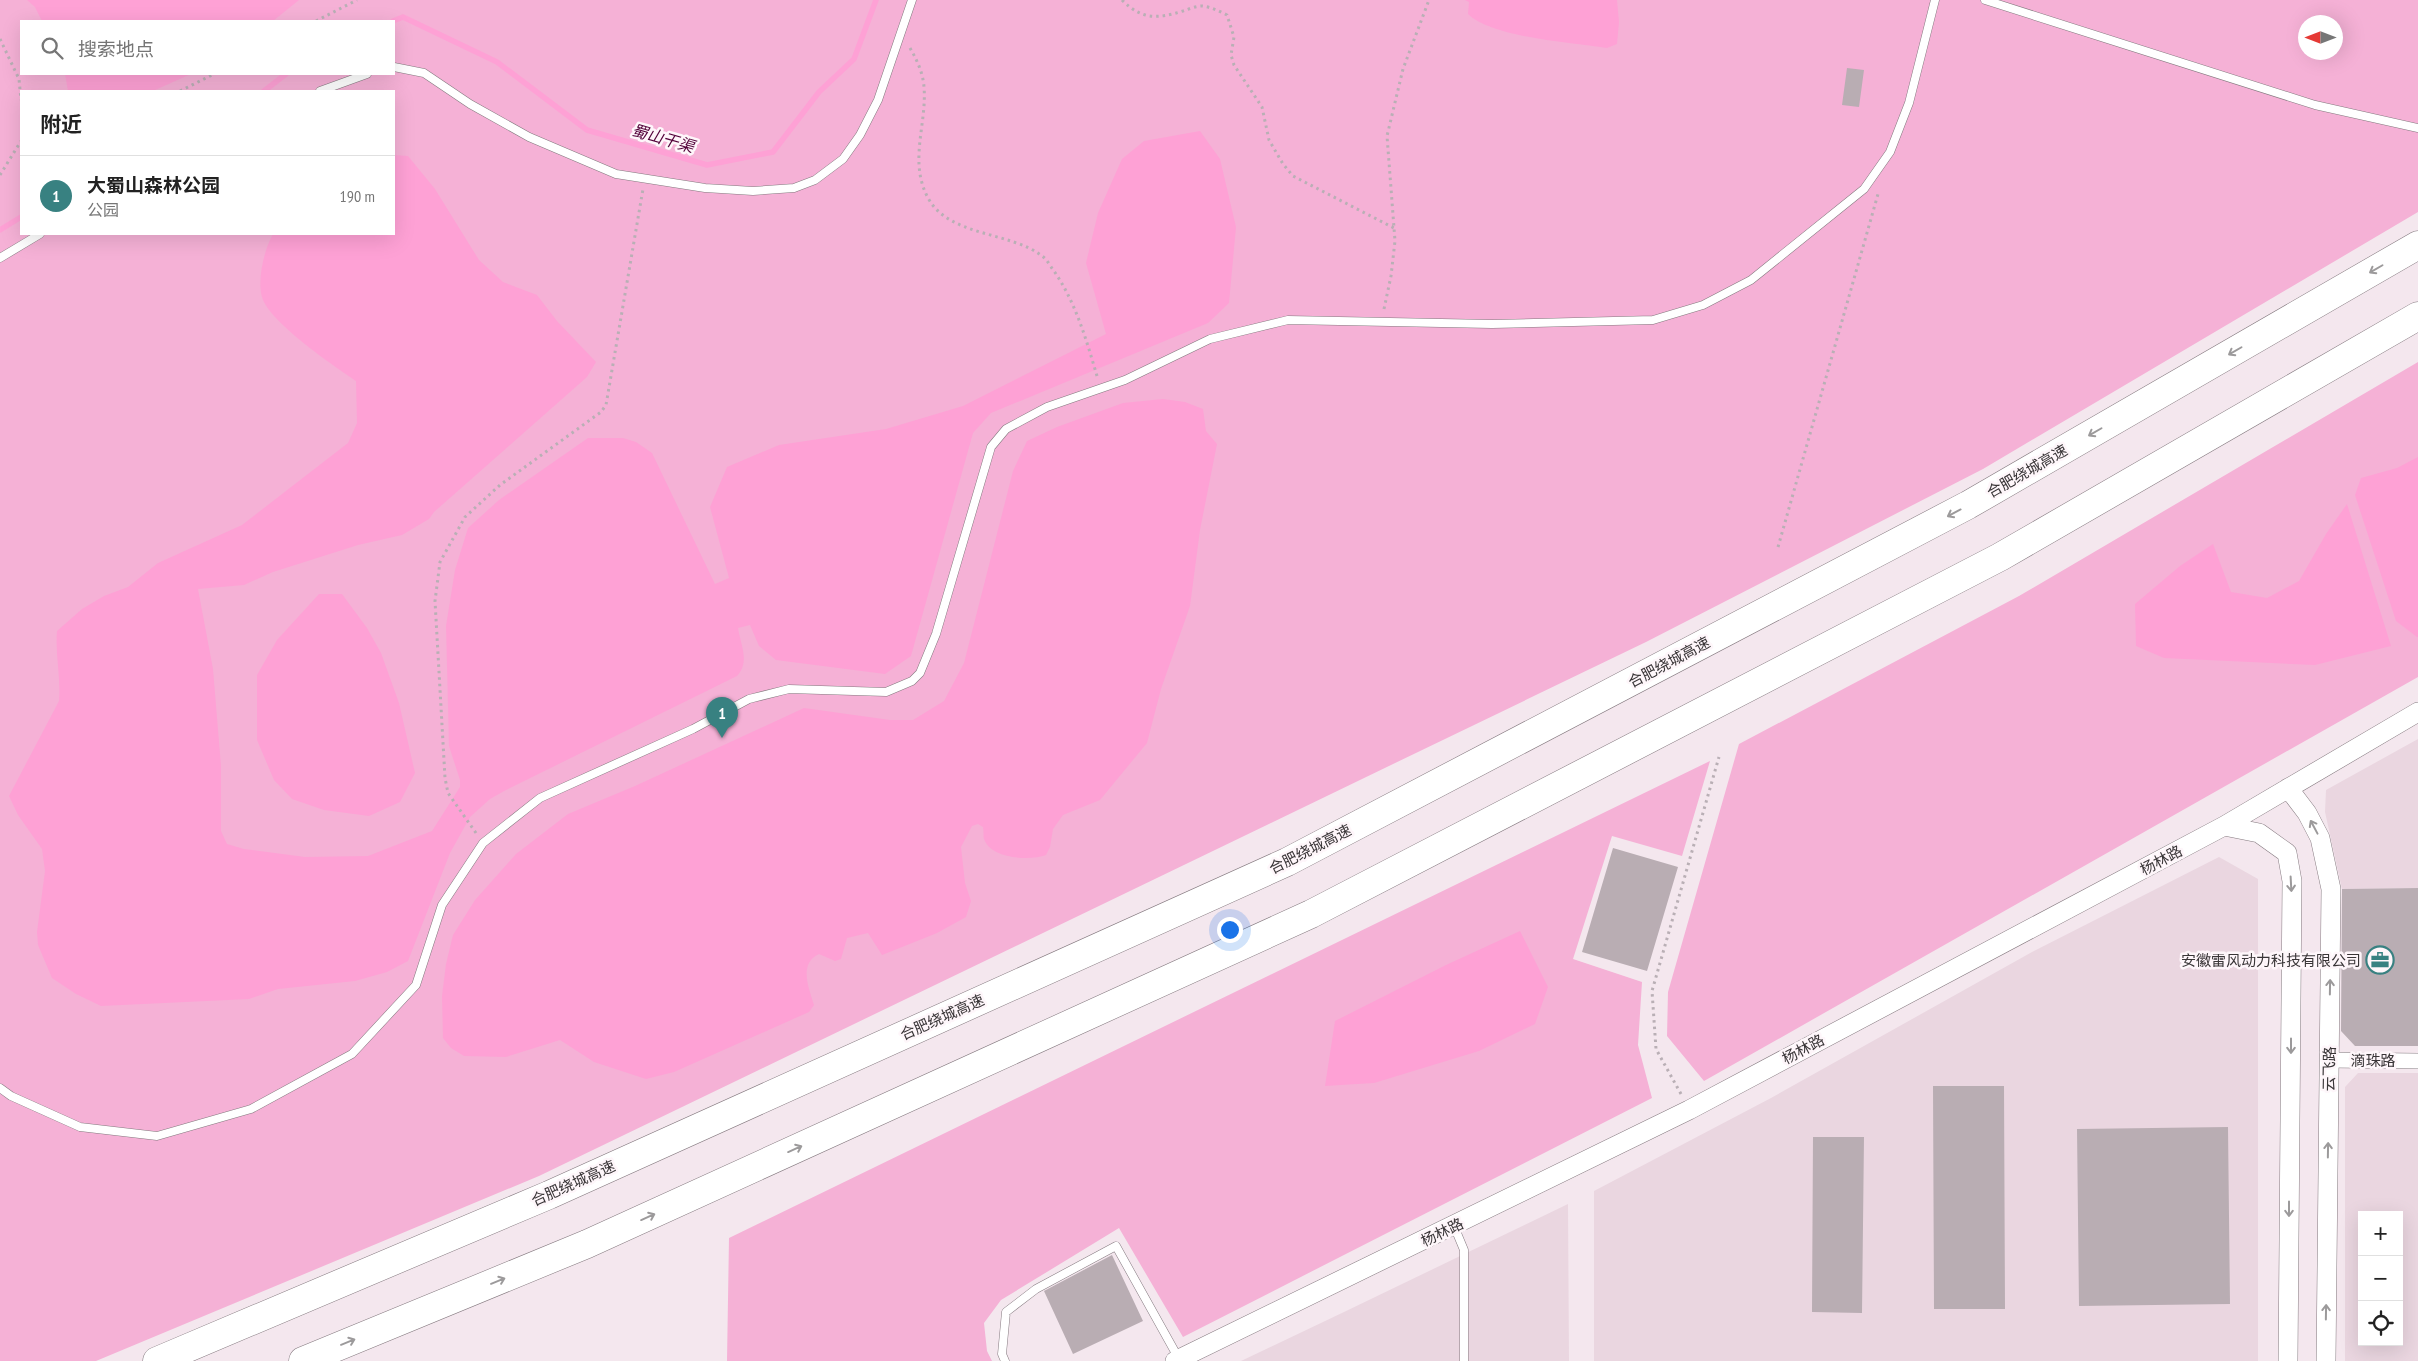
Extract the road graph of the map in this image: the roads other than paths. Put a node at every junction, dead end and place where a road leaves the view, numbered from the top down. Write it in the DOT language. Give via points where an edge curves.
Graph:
graph roads {
  1 [pos="912,0"];
  2 [pos="1935,0"];
  3 [pos="1985,0"];
  4 [pos="395,67"];
  5 [pos="364,75"];
  6 [pos="323,90"];
  7 [pos="2418,128"];
  8 [pos="38,235"];
  9 [pos="2418,245"];
  10 [pos="0,258"];
  11 [pos="2418,316"];
  12 [pos="2418,712"];
  13 [pos="2288,788"];
  14 [pos="2224,826"];
  15 [pos="2329,1060"];
  16 [pos="2418,1060"];
  17 [pos="0,1088"];
  18 [pos="1454,1226"];
  19 [pos="1177,1360"];
  20 [pos="157,1361"];
  21 [pos="303,1361"];
  22 [pos="1005,1361"];
  23 [pos="1464,1361"];
  24 [pos="2288,1361"];
  25 [pos="2326,1361"];
  1 -- 4 [label="lane" via="878,100 860,135 843,160 815,180 794,188 753,191 705,188 616,174 529,137 424,74"];
  2 -- 17 [label="lane" via="1908,104 1890,152 1864,189 1751,280 1703,305 1653,320 1492,324 1288,320 1210,339 1126,380 1048,407 1006,429 994,442 936,634 920,673 912,681 886,692 788,689 749,699 694,729 540,798 483,843 442,905 416,985 352,1054 251,1109 157,1136 80,1127 10,1096"];
  3 -- 7 [label="lane" via="2315,105"];
  5 -- 6 [label="lane"];
  8 -- 10 [label="lane"];
  9 -- 20 [label="highway, 合肥绕城高速, one-way" via="1968,506 1287,862 549,1194"];
  21 -- 11 [label="highway, one-way" via="587,1244 1312,914 2000,557"];
  12 -- 13 [label="street, 杨林路"];
  13 -- 14 [label="street, 杨林路"];
  15 -- 13 [label="street, 云飞路, one-way" via="2331,889 2320,838 2307,813"];
  14 -- 18 [label="street, 杨林路" via="1689,1110"];
  14 -- 24 [label="street, one-way" via="2259,833 2287,853 2292,881"];
  15 -- 16 [label="street, 滴珠路"];
  25 -- 15 [label="street, 云飞路, one-way"];
  18 -- 19 [label="street, 杨林路"];
  18 -- 23 [label="lane" via="1464,1250"];
  19 -- 22 [label="lane" via="1116,1246 1036,1289 1006,1312 1002,1354"];
}
